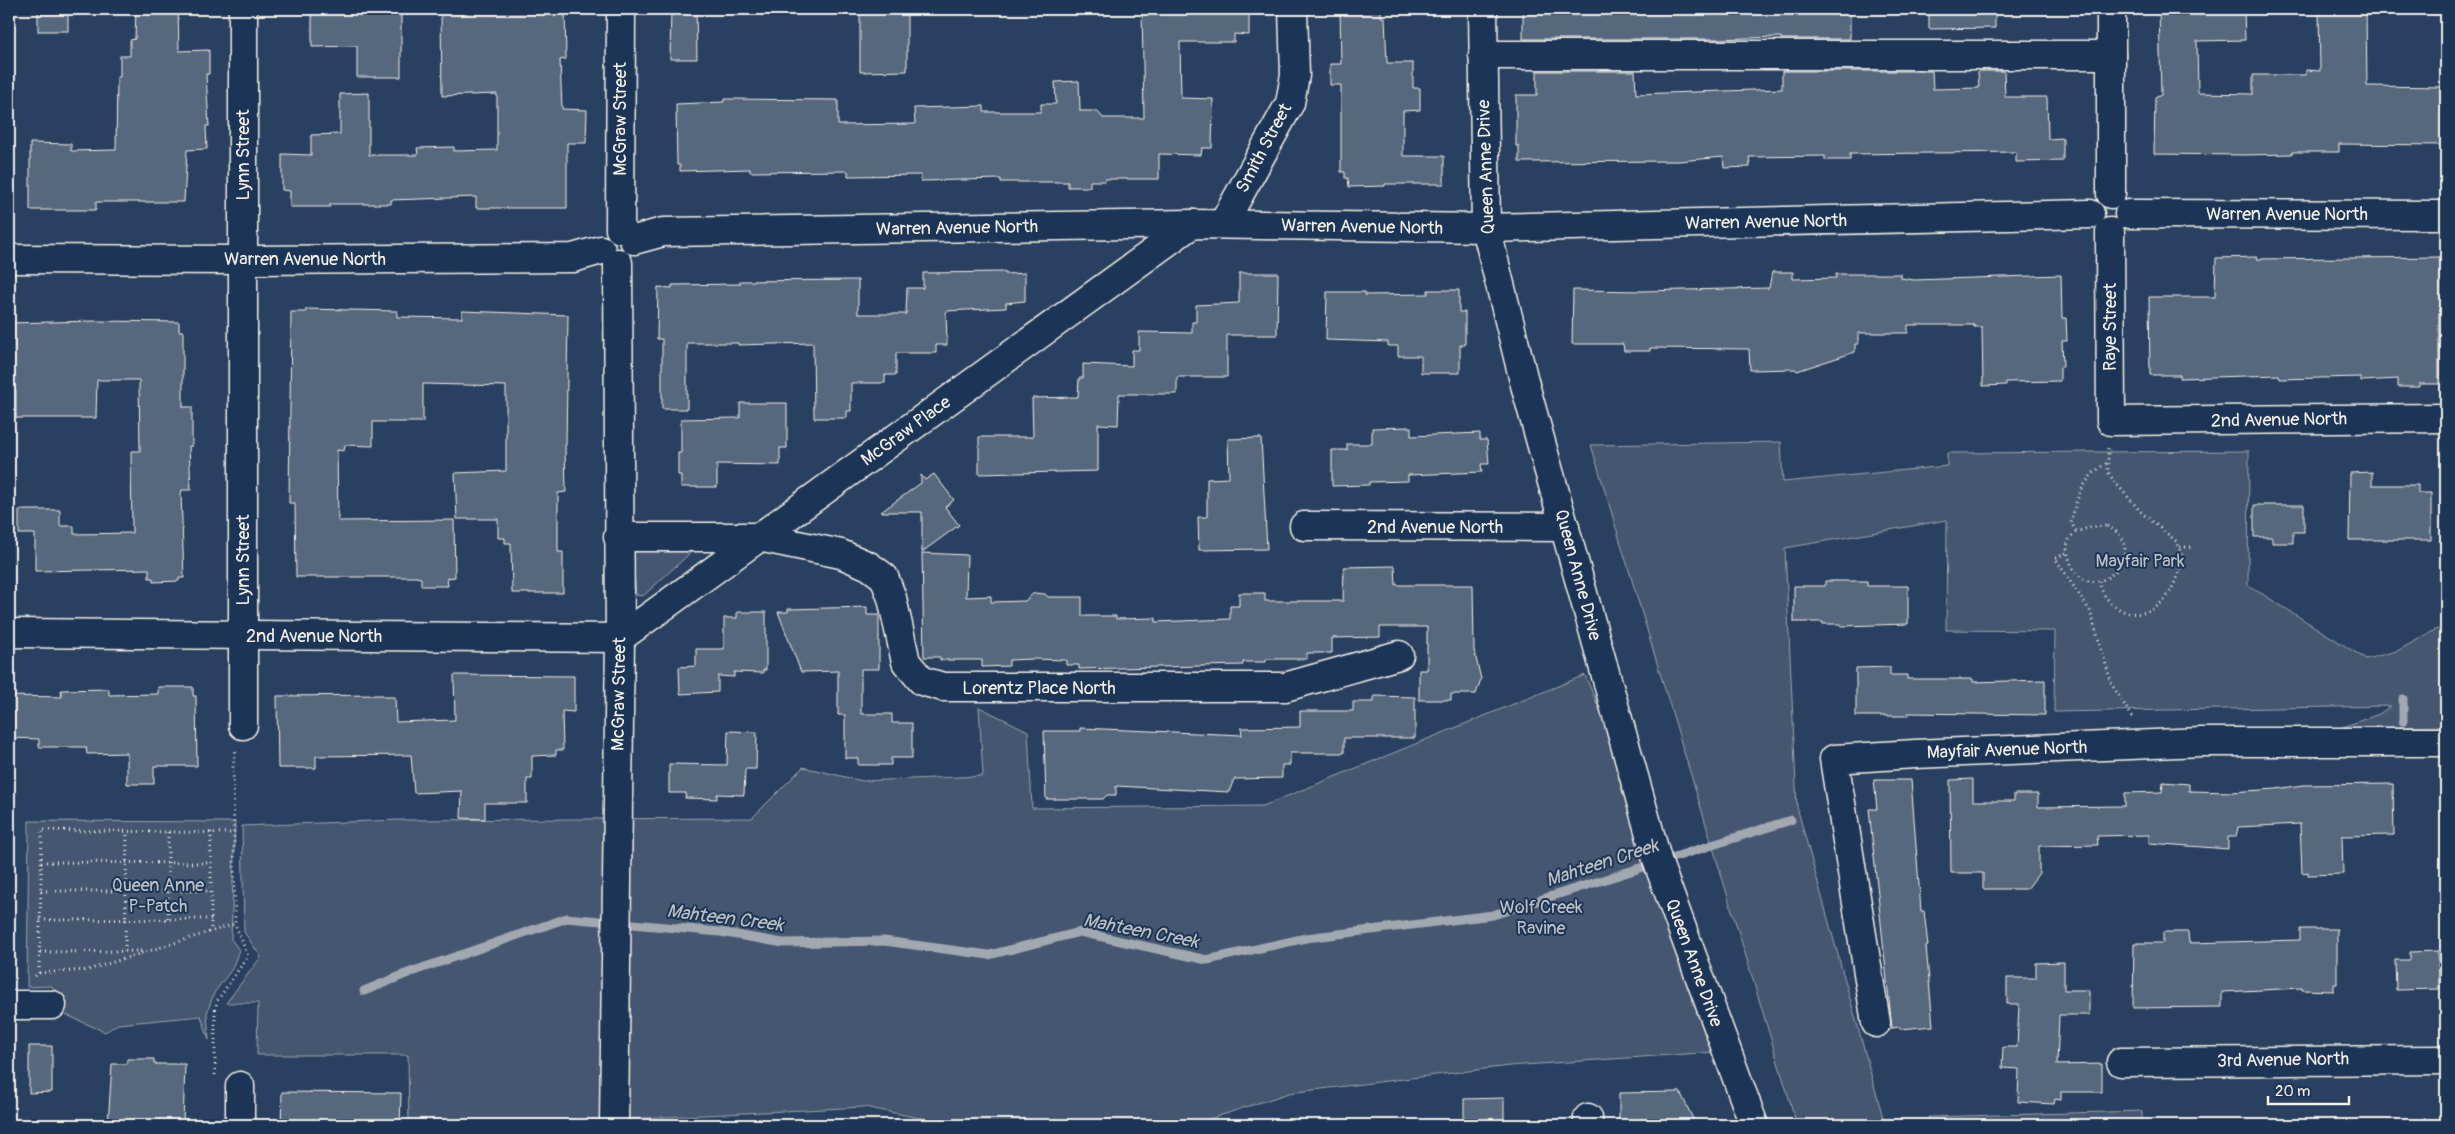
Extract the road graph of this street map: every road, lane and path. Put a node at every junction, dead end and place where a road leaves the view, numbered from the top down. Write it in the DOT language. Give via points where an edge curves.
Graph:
graph roads {
  1 [pos="243,9"];
  2 [pos="621,9"];
  3 [pos="1293,9"];
  4 [pos="1483,9"];
  5 [pos="2111,9"];
  6 [pos="1483,55"];
  7 [pos="2111,55"];
  8 [pos="2111,194"];
  9 [pos="2090,214"];
  10 [pos="2129,214"];
  11 [pos="2446,215"];
  12 [pos="1192,224"];
  13 [pos="1223,224"];
  14 [pos="1486,228"];
  15 [pos="2110,232"];
  16 [pos="627,235"];
  17 [pos="610,257"];
  18 [pos="9,259"];
  19 [pos="243,260"];
  20 [pos="2446,418"];
  21 [pos="2111,421"];
  22 [pos="2108,451"];
  23 [pos="2107,463"];
  24 [pos="1304,526"];
  25 [pos="1565,527"];
  26 [pos="2076,531"];
  27 [pos="759,537"];
  28 [pos="618,538"];
  29 [pos="2180,547"];
  30 [pos="2195,547"];
  31 [pos="2066,553"];
  32 [pos="2099,581"];
  33 [pos="9,633"];
  34 [pos="243,635"];
  35 [pos="620,638"];
  36 [pos="1399,655"];
  37 [pos="2142,718"];
  38 [pos="243,725"];
  39 [pos="2446,742"];
  40 [pos="127,831"];
  41 [pos="168,832"];
  42 [pos="211,832"];
  43 [pos="233,833"];
  44 [pos="41,862"];
  45 [pos="127,862"];
  46 [pos="168,862"];
  47 [pos="211,863"];
  48 [pos="41,891"];
  49 [pos="126,891"];
  50 [pos="168,891"];
  51 [pos="211,891"];
  52 [pos="126,919"];
  53 [pos="168,919"];
  54 [pos="211,919"];
  55 [pos="40,920"];
  56 [pos="234,924"];
  57 [pos="211,932"];
  58 [pos="40,952"];
  59 [pos="126,952"];
  60 [pos="148,952"];
  61 [pos="39,973"];
  62 [pos="29,982"];
  63 [pos="9,1005"];
  64 [pos="52,1005"];
  65 [pos="1876,1023"];
  66 [pos="2446,1060"];
  67 [pos="2121,1062"];
  68 [pos="215,1079"];
  69 [pos="240,1086"];
  70 [pos="240,1125"];
  71 [pos="614,1125"];
  72 [pos="1754,1125"];
  1 -- 19 [label="street, Lynn Street"];
  2 -- 16 [label="street, McGraw Street"];
  3 -- 13 [label="street, Smith Street" via="1295,76 1290,103"];
  4 -- 6 [label="street, Queen Anne Drive"];
  5 -- 7 [label="street"];
  6 -- 7 [label="street"];
  6 -- 14 [label="street, Queen Anne Drive"];
  7 -- 8 [label="street"];
  8 -- 9 [label="street" via="2095,199"];
  8 -- 10 [label="street" via="2124,200"];
  9 -- 14 [label="street, Warren Avenue North"];
  9 -- 15 [label="street" via="2096,228"];
  10 -- 11 [label="street, Warren Avenue North"];
  10 -- 15 [label="street" via="2121,229"];
  12 -- 13 [label="street, Warren Avenue North"];
  12 -- 16 [label="street, Warren Avenue North"];
  12 -- 27 [label="street, McGraw Place"];
  13 -- 14 [label="street, Warren Avenue North"];
  14 -- 25 [label="street, Queen Anne Drive"];
  15 -- 21 [label="street, Raye Street"];
  16 -- 17 [label="street" via="609,231 605,235 602,239"];
  17 -- 19 [label="street, Warren Avenue North"];
  17 -- 28 [label="street, McGraw Street"];
  18 -- 19 [label="street, Warren Avenue North"];
  19 -- 34 [label="street, Lynn Street"];
  20 -- 21 [label="street, 2nd Avenue North"];
  22 -- 23 [label="path"];
  23 -- 26 [label="path" via="2095,470 2079,494 2071,523"];
  23 -- 29 [label="path" via="2114,481 2142,513"];
  24 -- 25 [label="street, 2nd Avenue North"];
  25 -- 72 [label="street, Queen Anne Drive" via="1658,863"];
  26 -- 31 [label="path" via="2070,538"];
  26 -- 32 [label="path" via="2106,526 2122,538 2125,555 2121,567 2110,578"];
  27 -- 28 [label="street"];
  27 -- 35 [label="street, McGraw Place"];
  27 -- 36 [label="street, Lorentz Place North" via="841,554 869,566 884,577 906,662 922,681 943,687 1285,687"];
  28 -- 35 [label="street, McGraw Street"];
  29 -- 30 [label="path"];
  29 -- 32 [label="path" via="2183,557 2176,581 2163,602 2153,610 2134,614 2115,609 2101,592"];
  31 -- 32 [label="path" via="2081,578"];
  31 -- 37 [label="path" via="2055,558 2090,611 2112,685 2133,718"];
  33 -- 34 [label="street, 2nd Avenue North"];
  34 -- 35 [label="street, 2nd Avenue North"];
  34 -- 38 [label="street, Lynn Street"];
  35 -- 71 [label="street, McGraw Street"];
  38 -- 43 [label="path" via="233,764"];
  39 -- 65 [label="street, Mayfair Avenue North" via="2202,742 1834,759"];
  40 -- 41 [label="path"];
  40 -- 44 [label="path" via="42,830"];
  40 -- 45 [label="path"];
  41 -- 42 [label="path"];
  41 -- 46 [label="path"];
  42 -- 43 [label="path"];
  42 -- 47 [label="path"];
  43 -- 56 [label="path"];
  44 -- 45 [label="path"];
  44 -- 48 [label="path"];
  45 -- 46 [label="path"];
  45 -- 49 [label="path"];
  46 -- 47 [label="path"];
  46 -- 50 [label="path"];
  47 -- 51 [label="path"];
  48 -- 49 [label="path"];
  48 -- 55 [label="path"];
  49 -- 50 [label="path"];
  49 -- 52 [label="path"];
  50 -- 51 [label="path"];
  50 -- 53 [label="path"];
  51 -- 54 [label="path"];
  52 -- 53 [label="path"];
  52 -- 55 [label="path"];
  52 -- 59 [label="path"];
  53 -- 54 [label="path"];
  54 -- 57 [label="path"];
  55 -- 58 [label="path"];
  56 -- 57 [label="path"];
  56 -- 68 [label="path" via="248,956 217,1001"];
  57 -- 60 [label="path"];
  58 -- 59 [label="path"];
  58 -- 61 [label="path"];
  59 -- 60 [label="path"];
  60 -- 61 [label="path" via="88,970"];
  61 -- 62 [label="path"];
  63 -- 64 [label="street"];
  66 -- 67 [label="street, 3rd Avenue North"];
  69 -- 70 [label="street"];
}
